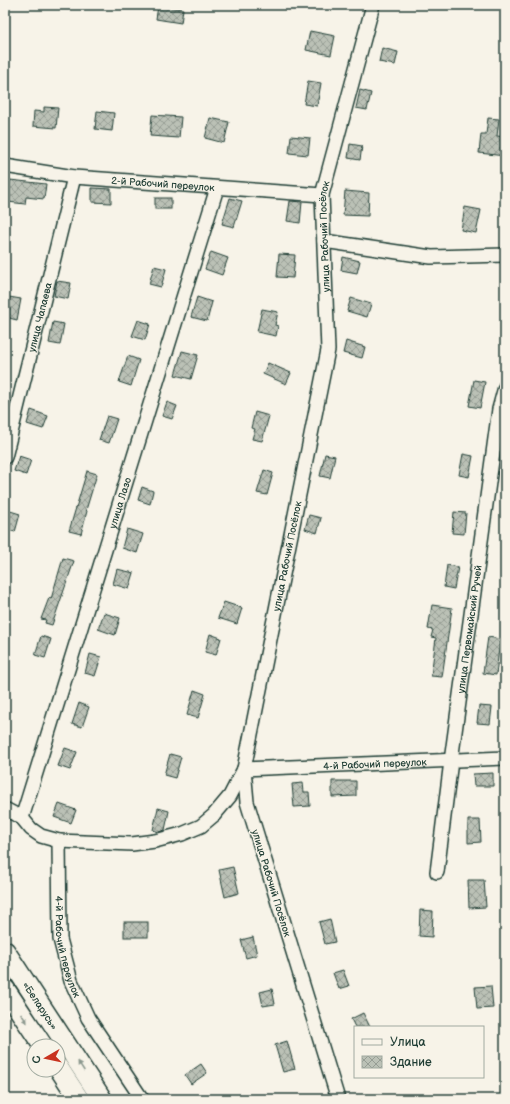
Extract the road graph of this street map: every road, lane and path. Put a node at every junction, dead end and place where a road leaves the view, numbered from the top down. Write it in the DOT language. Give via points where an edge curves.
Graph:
graph roads {
  1 [pos="374,5"];
  2 [pos="5,166"];
  3 [pos="74,177"];
  4 [pos="216,188"];
  5 [pos="322,195"];
  6 [pos="324,241"];
  7 [pos="505,256"];
  8 [pos="505,386"];
  9 [pos="5,457"];
  10 [pos="505,758"];
  11 [pos="450,760"];
  12 [pos="244,769"];
  13 [pos="5,809"];
  14 [pos="22,818"];
  15 [pos="60,840"];
  16 [pos="437,872"];
  17 [pos="5,952"];
  18 [pos="5,989"];
  19 [pos="39,1038"];
  20 [pos="65,1078"];
  21 [pos="79,1099"];
  22 [pos="102,1099"];
  23 [pos="142,1099"];
  24 [pos="338,1099"];
  1 -- 5 [label="street, улица Рабочий Посёлок"];
  2 -- 3 [label="street, 2-й Рабочий переулок"];
  3 -- 4 [label="street, 2-й Рабочий переулок"];
  3 -- 9 [label="street, улица Чапаева"];
  4 -- 5 [label="street, 2-й Рабочий переулок"];
  4 -- 14 [label="street, улица Лазо"];
  5 -- 6 [label="street, улица Рабочий Посёлок"];
  6 -- 7 [label="street" via="431,257"];
  6 -- 12 [label="street, улица Рабочий Посёлок" via="328,350"];
  8 -- 11 [label="street, улица Первомайский Ручей" via="499,410"];
  10 -- 11 [label="street, 4-й Рабочий переулок"];
  11 -- 12 [label="street, 4-й Рабочий переулок"];
  11 -- 16 [label="street, улица Первомайский Ручей"];
  12 -- 15 [label="street" via="230,796 214,815 201,826 182,834 132,844"];
  12 -- 24 [label="street, улица Рабочий Посёлок" via="247,802"];
  13 -- 14 [label="street"];
  14 -- 15 [label="street" via="41,836"];
  15 -- 23 [label="street, 4-й Рабочий переулок" via="60,939 71,981 88,1018"];
  22 -- 17 [label="highway, «Беларусь», one-way"];
  18 -- 19 [label="highway, «Беларусь», one-way"];
  20 -- 21 [label="highway"];
}
